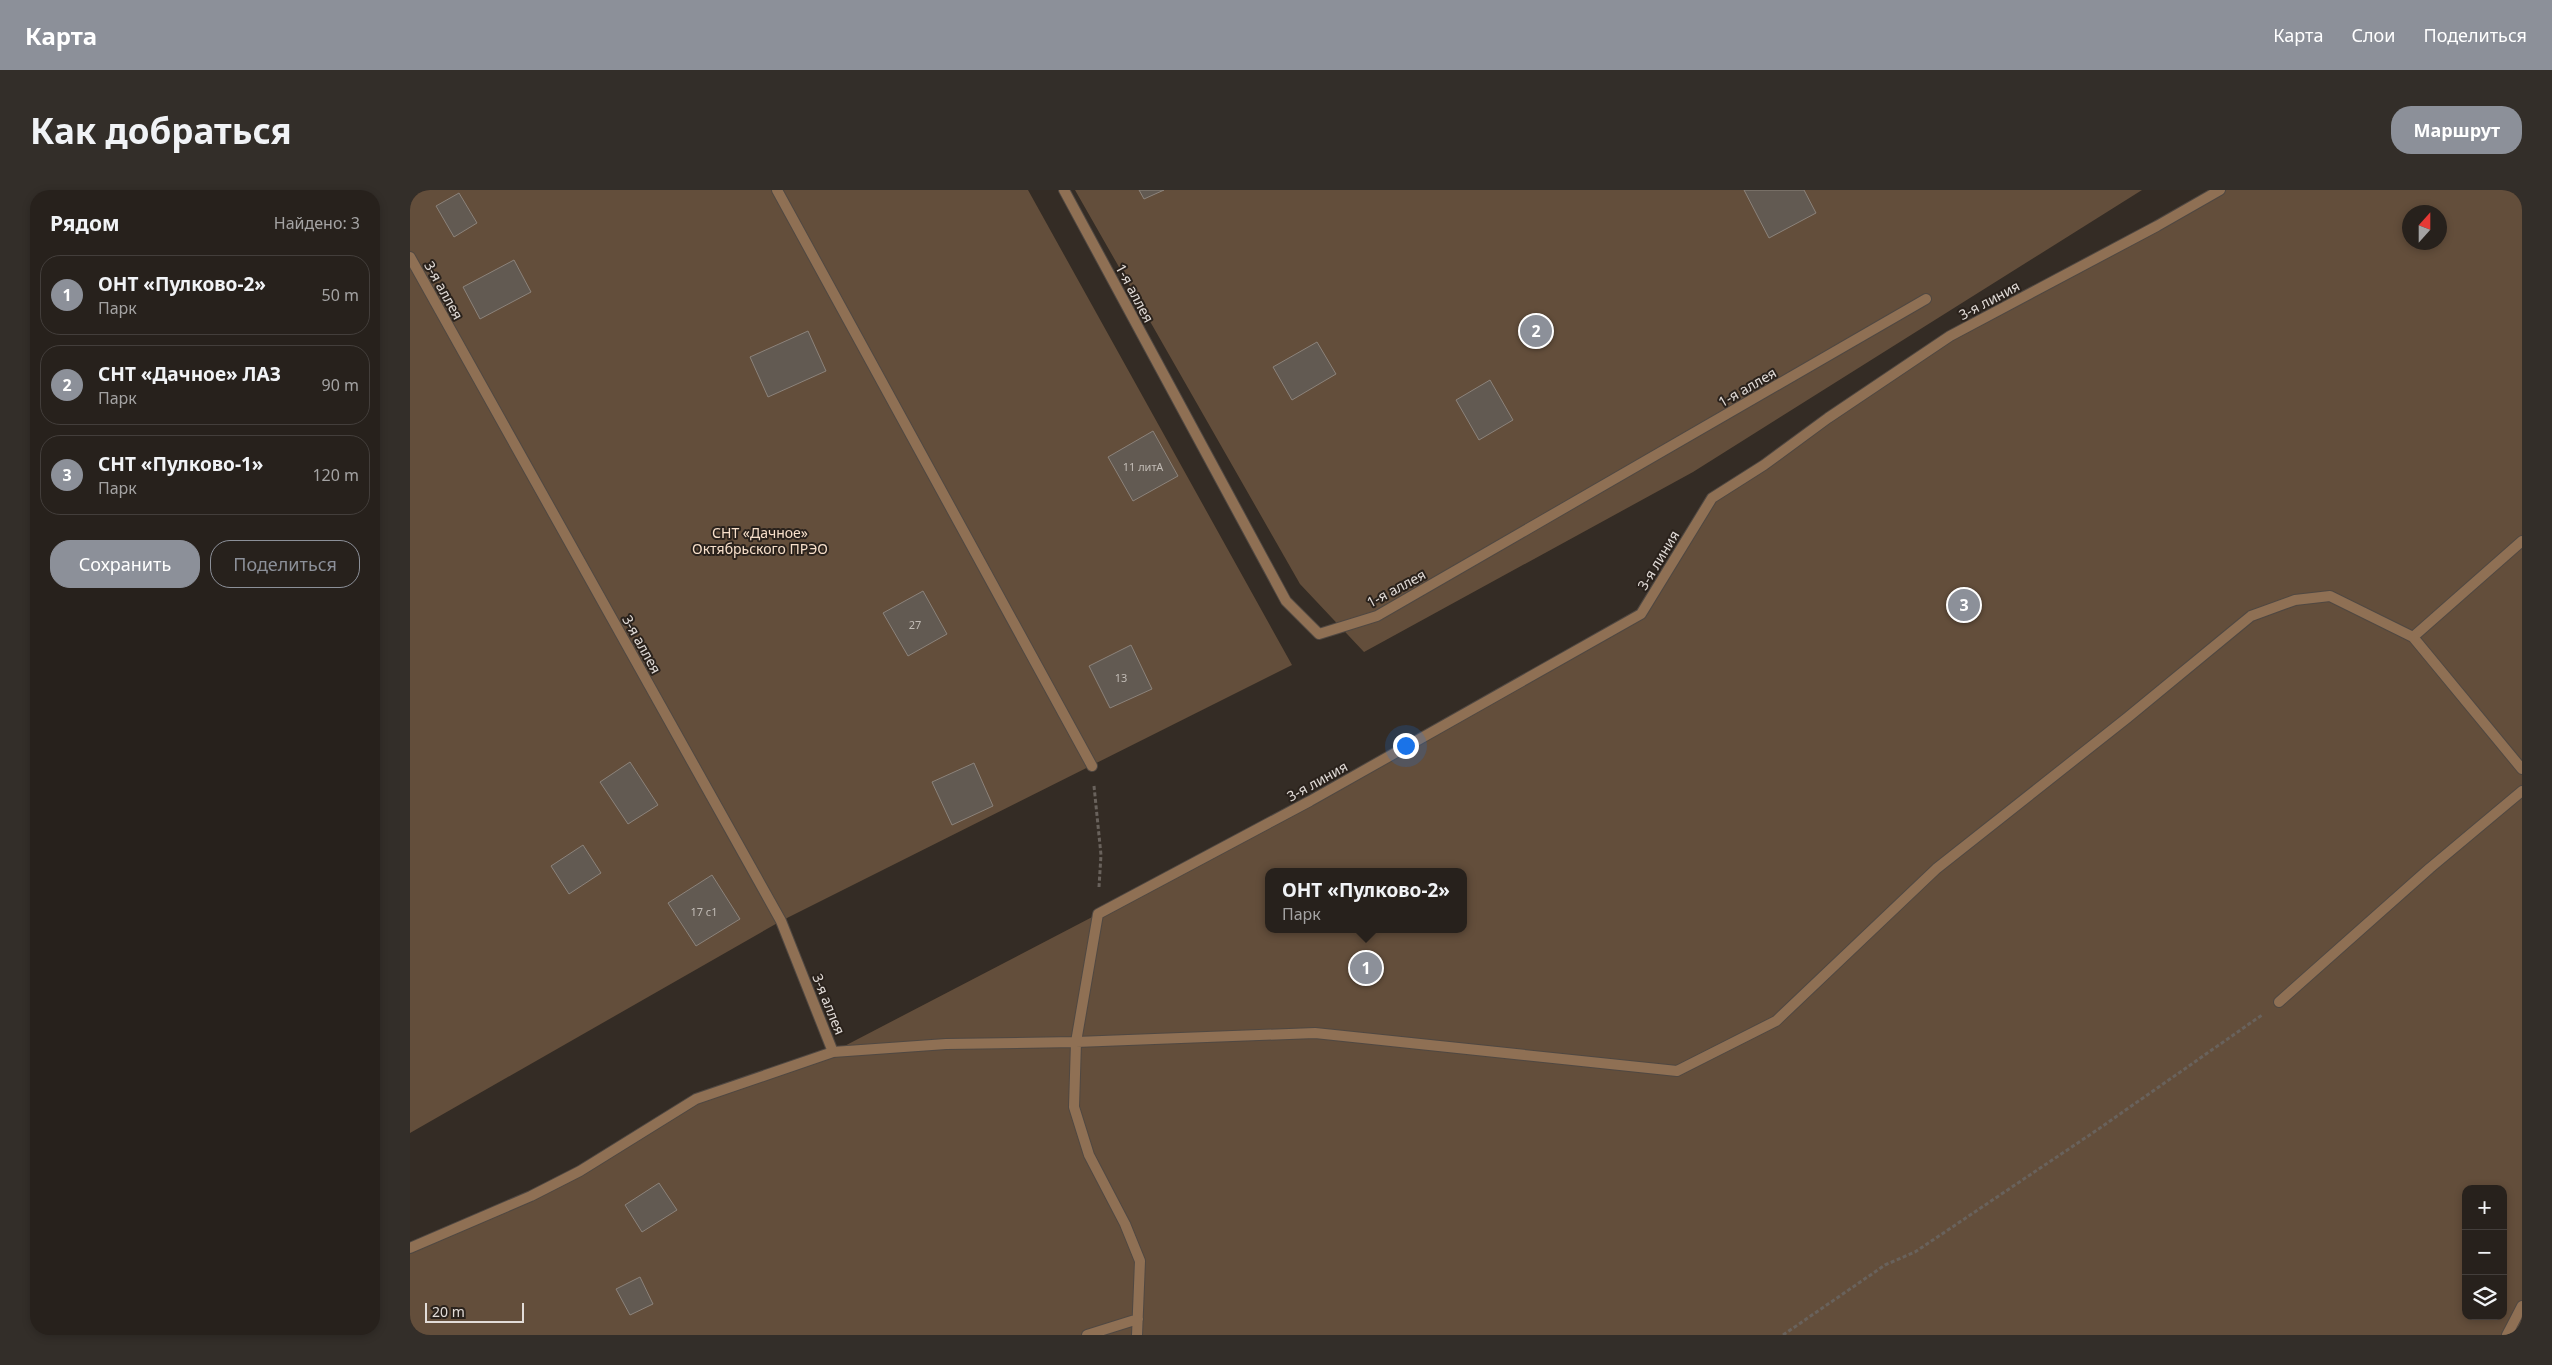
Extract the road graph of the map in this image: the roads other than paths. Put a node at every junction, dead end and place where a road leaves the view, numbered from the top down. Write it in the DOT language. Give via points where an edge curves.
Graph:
graph roads {
  1 [pos="777,190"];
  2 [pos="1064,190"];
  3 [pos="2220,190"];
  4 [pos="410,257"];
  5 [pos="1926,299"];
  6 [pos="2522,541"];
  7 [pos="2413,637"];
  8 [pos="1092,766"];
  9 [pos="2522,769"];
  10 [pos="2522,791"];
  11 [pos="2280,1002"];
  12 [pos="1076,1042"];
  13 [pos="833,1052"];
  14 [pos="410,1248"];
  15 [pos="2522,1306"];
  16 [pos="1138,1319"];
  17 [pos="1087,1335"];
  18 [pos="1137,1335"];
  19 [pos="2507,1335"];
  1 -- 8 [label="street"];
  2 -- 5 [label="street, 1-я аллея" via="1286,601 1319,634 1377,616"];
  3 -- 12 [label="street, 3-я линия" via="1950,336 1712,498 1641,614 1310,801 1098,914"];
  4 -- 13 [label="street, 3-я аллея" via="781,921"];
  6 -- 7 [label="street"];
  7 -- 9 [label="street"];
  7 -- 12 [label="street" via="2330,596 2295,600 2251,616 1936,869 1776,1021 1677,1071 1315,1033"];
  10 -- 11 [label="street" via="2422,874"];
  12 -- 13 [label="street" via="946,1044"];
  12 -- 16 [label="street" via="1074,1107 1089,1155 1125,1224 1140,1261"];
  13 -- 14 [label="street" via="696,1099 580,1171 531,1196"];
  15 -- 19 [label="street"];
  16 -- 17 [label="street"];
  16 -- 18 [label="street"];
}
